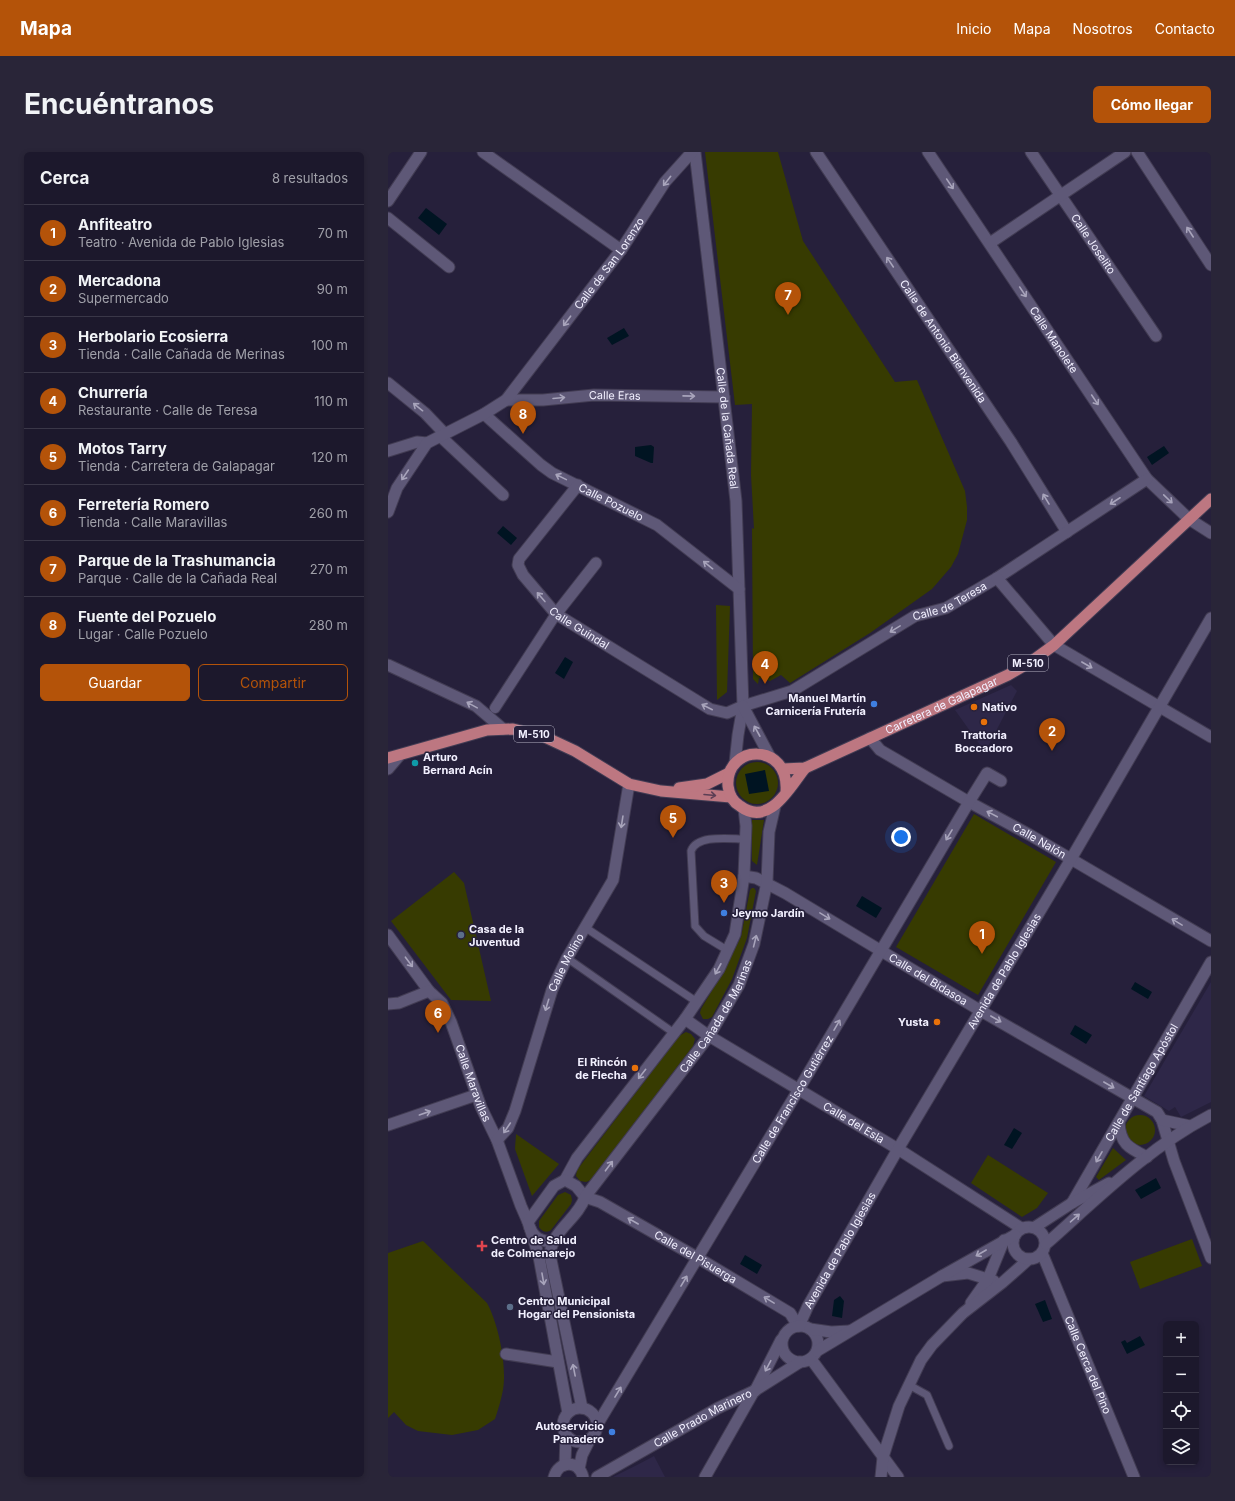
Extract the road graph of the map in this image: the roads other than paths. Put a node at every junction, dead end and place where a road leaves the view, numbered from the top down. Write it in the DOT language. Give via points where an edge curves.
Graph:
graph roads {
  1 [pos="421,152"];
  2 [pos="483,152"];
  3 [pos="694,152"];
  4 [pos="816,152"];
  5 [pos="928,152"];
  6 [pos="1032,152"];
  7 [pos="1125,152"];
  8 [pos="1137,152"];
  9 [pos="1060,195"];
  10 [pos="388,201"];
  11 [pos="388,218"];
  12 [pos="990,243"];
  13 [pos="621,250"];
  14 [pos="1211,265"];
  15 [pos="449,267"];
  16 [pos="1156,336"];
  17 [pos="526,375"];
  18 [pos="388,383"];
  19 [pos="724,396"];
  20 [pos="506,400"];
  21 [pos="531,400"];
  22 [pos="484,414"];
  23 [pos="442,435"];
  24 [pos="427,443"];
  25 [pos="388,451"];
  26 [pos="1147,479"];
  27 [pos="578,485"];
  28 [pos="503,495"];
  29 [pos="1211,499"];
  30 [pos="388,512"];
  31 [pos="1189,519"];
  32 [pos="1067,532"];
  33 [pos="1211,533"];
  34 [pos="596,563"];
  35 [pos="996,578"];
  36 [pos="739,589"];
  37 [pos="556,614"];
  38 [pos="1211,618"];
  39 [pos="1054,645"];
  40 [pos="388,665"];
  41 [pos="743,706"];
  42 [pos="1159,706"];
  43 [pos="496,708"];
  44 [pos="503,729"];
  45 [pos="1211,737"];
  46 [pos="870,738"];
  47 [pos="393,757"];
  48 [pos="770,757"];
  49 [pos="732,768"];
  50 [pos="805,768"];
  51 [pos="388,769"];
  52 [pos="783,769"];
  53 [pos="1001,781"];
  54 [pos="628,784"];
  55 [pos="661,791"];
  56 [pos="786,792"];
  57 [pos="731,797"];
  58 [pos="969,802"];
  59 [pos="776,806"];
  60 [pos="744,809"];
  61 [pos="745,839"];
  62 [pos="1071,858"];
  63 [pos="744,876"];
  64 [pos="767,882"];
  65 [pos="586,928"];
  66 [pos="388,935"];
  67 [pos="1211,941"];
  68 [pos="881,949"];
  69 [pos="727,950"];
  70 [pos="567,958"];
  71 [pos="1211,962"];
  72 [pos="428,991"];
  73 [pos="697,1002"];
  74 [pos="388,1004"];
  75 [pos="981,1011"];
  76 [pos="685,1019"];
  77 [pos="674,1033"];
  78 [pos="709,1036"];
  79 [pos="799,1089"];
  80 [pos="476,1095"];
  81 [pos="1132,1098"];
  82 [pos="1211,1115"];
  83 [pos="1162,1120"];
  84 [pos="1119,1122"];
  85 [pos="388,1125"];
  86 [pos="1190,1126"];
  87 [pos="497,1140"];
  88 [pos="1168,1141"];
  89 [pos="898,1149"];
  90 [pos="1147,1157"];
  91 [pos="1125,1175"];
  92 [pos="565,1180"];
  93 [pos="585,1197"];
  94 [pos="1072,1203"];
  95 [pos="529,1225"];
  96 [pos="1035,1227"];
  97 [pos="1018,1232"];
  98 [pos="1004,1240"];
  99 [pos="553,1241"];
  100 [pos="1044,1248"];
  101 [pos="698,1258"];
  102 [pos="1211,1258"];
  103 [pos="1028,1259"];
  104 [pos="942,1276"];
  105 [pos="988,1279"];
  106 [pos="1003,1282"];
  107 [pos="963,1313"];
  108 [pos="799,1326"];
  109 [pos="810,1329"];
  110 [pos="852,1331"];
  111 [pos="782,1340"];
  112 [pos="506,1354"];
  113 [pos="814,1355"];
  114 [pos="558,1362"];
  115 [pos="800,1362"];
  116 [pos="909,1384"];
  117 [pos="754,1391"];
  118 [pos="582,1408"];
  119 [pos="568,1413"];
  120 [pos="597,1426"];
  121 [pos="566,1436"];
  122 [pos="590,1440"];
  123 [pos="949,1446"];
  124 [pos="883,1457"];
  125 [pos="565,1465"];
  126 [pos="581,1473"];
  127 [pos="601,1475"];
  128 [pos="554,1477"];
  129 [pos="705,1477"];
  130 [pos="881,1477"];
  131 [pos="898,1477"];
  132 [pos="1134,1477"];
  1 -- 10 [label="street"];
  2 -- 13 [label="street"];
  3 -- 13 [label="street, Calle de San Lorenzo, one-way" via="666,182"];
  3 -- 19 [label="street, Calle de la Cañada Real"];
  32 -- 4 [label="street, Calle de Antonio Bienvenida, one-way" via="1011,442"];
  5 -- 12 [label="street, Calle Manolete, one-way"];
  6 -- 9 [label="street, Calle Joselito"];
  7 -- 9 [label="street"];
  14 -- 8 [label="street, one-way"];
  9 -- 12 [label="street"];
  9 -- 16 [label="street, Calle Joselito"];
  11 -- 15 [label="street"];
  12 -- 26 [label="street, Calle Manolete, one-way"];
  13 -- 17 [label="street, Calle de San Lorenzo, one-way"];
  17 -- 20 [label="street, Calle de San Lorenzo"];
  17 -- 21 [label="street" via="525,394"];
  23 -- 18 [label="street, one-way" via="425,413"];
  21 -- 19 [label="street, Calle Eras, one-way" via="594,395"];
  19 -- 36 [label="street, Calle de la Cañada Real" via="736,501"];
  20 -- 21 [label="street, Calle Eras"];
  20 -- 22 [label="street, Calle de San Lorenzo"];
  22 -- 23 [label="street, Calle de San Lorenzo"];
  27 -- 22 [label="street, Calle Pozuelo, one-way" via="541,465"];
  23 -- 24 [label="street, Calle de San Lorenzo"];
  23 -- 28 [label="street"];
  24 -- 25 [label="street" via="417,442"];
  24 -- 30 [label="street, Calle de San Lorenzo, one-way" via="397,488"];
  26 -- 31 [label="street, Calle Manolete, one-way"];
  26 -- 32 [label="street, Calle de Teresa, one-way"];
  36 -- 27 [label="street, Calle Pozuelo, one-way" via="658,525"];
  37 -- 27 [label="street, Calle Guindal, one-way" via="523,575 518,565 519,558"];
  29 -- 31 [label="main road, Carretera de Galapagar / M-510"];
  31 -- 33 [label="street, Calle Manolete"];
  31 -- 39 [label="main road, Carretera de Galapagar / M-510"];
  32 -- 35 [label="street, Calle de Teresa"];
  34 -- 37 [label="street"];
  35 -- 39 [label="street"];
  35 -- 41 [label="street, Calle de Teresa, one-way" via="946,608 915,616 792,691"];
  36 -- 41 [label="street, Calle de la Cañada Real"];
  41 -- 37 [label="street, Calle Guindal, one-way" via="727,713 710,709"];
  37 -- 43 [label="street"];
  38 -- 42 [label="street, Avenida de Pablo Iglesias"];
  39 -- 42 [label="street, one-way"];
  39 -- 46 [label="main road, Carretera de Galapagar / M-510" via="1008,675"];
  44 -- 40 [label="street, one-way" via="476,706"];
  48 -- 41 [label="street, Calle de la Cañada Real, one-way"];
  41 -- 49 [label="street, Calle de la Cañada Real"];
  42 -- 45 [label="street"];
  42 -- 62 [label="street, Avenida de Pablo Iglesias"];
  44 -- 47 [label="main road, M-510" via="475,733"];
  44 -- 54 [label="main road, M-510" via="545,737 569,748"];
  46 -- 50 [label="main road, Carretera de Galapagar / M-510"];
  46 -- 58 [label="street, Calle Nalón" via="880,750"];
  47 -- 51 [label="street"];
  48 -- 49 [label="main road, M-510" via="751,754 742,757"];
  48 -- 52 [label="main road"];
  49 -- 55 [label="main road, M-510" via="708,784"];
  49 -- 57 [label="main road" via="728,781"];
  50 -- 52 [label="main road, M-510"];
  50 -- 56 [label="main road, M-510"];
  52 -- 56 [label="main road" via="787,780"];
  53 -- 58 [label="street, Calle de Francisco Gutiérrez" via="989,770"];
  54 -- 55 [label="main road, M-510"];
  54 -- 65 [label="street, Calle Molino, one-way" via="613,880"];
  55 -- 57 [label="main road, M-510, one-way"];
  56 -- 59 [label="main road, M-510"];
  57 -- 60 [label="main road"];
  62 -- 58 [label="street, Calle Nalón, one-way"];
  58 -- 68 [label="street, Calle de Francisco Gutiérrez, one-way"];
  59 -- 60 [label="main road" via="760,812"];
  59 -- 64 [label="street, Calle Cañada de Merinas" via="769,832"];
  60 -- 61 [label="street, Calle Cañada de Merinas"];
  61 -- 63 [label="street, Calle Cañada de Merinas"];
  61 -- 69 [label="lane, Calle Cañada de Merinas" via="706,839 696,843 691,851 695,926 704,936"];
  67 -- 62 [label="street, Calle Nalón, one-way"];
  62 -- 75 [label="street, Avenida de Pablo Iglesias"];
  63 -- 64 [label="street, Calle del Bidasoa"];
  63 -- 69 [label="street, Calle Cañada de Merinas" via="735,934"];
  64 -- 68 [label="street, Calle del Bidasoa, one-way"];
  78 -- 64 [label="street, Calle Cañada de Merinas, one-way" via="739,985 754,944"];
  65 -- 70 [label="street, Calle Molino"];
  65 -- 73 [label="lane"];
  66 -- 72 [label="street, Calle Maravillas, one-way"];
  68 -- 75 [label="street, Calle del Bidasoa"];
  79 -- 68 [label="street, Calle de Francisco Gutiérrez, one-way"];
  69 -- 73 [label="street, Calle Cañada de Merinas, one-way" via="719,969"];
  70 -- 77 [label="lane"];
  70 -- 87 [label="street, Calle Molino, one-way" via="552,990 515,1112 508,1128"];
  71 -- 81 [label="street, Calle de Santiago Apóstol"];
  72 -- 74 [label="street" via="400,1004"];
  72 -- 80 [label="street, Calle Maravillas" via="442,1003 451,1022"];
  73 -- 76 [label="street, Calle Cañada de Merinas"];
  75 -- 81 [label="street, Calle del Bidasoa, one-way"];
  75 -- 89 [label="street, Avenida de Pablo Iglesias"];
  76 -- 77 [label="street, Calle Cañada de Merinas"];
  76 -- 78 [label="street, Calle del Esla"];
  77 -- 92 [label="street, Calle Cañada de Merinas, one-way" via="577,1158"];
  78 -- 79 [label="street, Calle del Esla"];
  93 -- 78 [label="street, Calle Cañada de Merinas, one-way"];
  79 -- 89 [label="street, Calle del Esla"];
  79 -- 101 [label="street, Calle de Francisco Gutiérrez"];
  85 -- 80 [label="street, one-way"];
  80 -- 87 [label="street, Calle Maravillas"];
  81 -- 83 [label="street" via="1158,1112"];
  81 -- 84 [label="street, Calle de Santiago Apóstol"];
  82 -- 86 [label="street"];
  83 -- 86 [label="street"];
  83 -- 88 [label="street"];
  84 -- 90 [label="street" via="1122,1140 1129,1148"];
  84 -- 94 [label="street, Calle de Santiago Apóstol, one-way"];
  86 -- 88 [label="street"];
  87 -- 95 [label="street, Calle Maravillas"];
  88 -- 90 [label="street"];
  88 -- 102 [label="street"];
  89 -- 97 [label="street, Calle del Esla"];
  89 -- 108 [label="street, Avenida de Pablo Iglesias"];
  90 -- 91 [label="street"];
  91 -- 94 [label="street"];
  100 -- 91 [label="street, one-way"];
  92 -- 93 [label="street" via="576,1186"];
  92 -- 95 [label="street" via="554,1186"];
  93 -- 99 [label="street, Calle Cañada de Merinas" via="581,1207"];
  101 -- 93 [label="street, Calle del Pisuerga, one-way" via="600,1202"];
  94 -- 96 [label="street"];
  95 -- 99 [label="street" via="534,1235 541,1240"];
  95 -- 114 [label="street, one-way" via="539,1257"];
  96 -- 97 [label="street" via="1028,1226"];
  96 -- 100 [label="street" via="1045,1237"];
  97 -- 98 [label="street"];
  97 -- 103 [label="street" via="1013,1241 1014,1248 1022,1257"];
  98 -- 104 [label="street, one-way"];
  98 -- 105 [label="street"];
  118 -- 99 [label="street, one-way" via="550,1255"];
  100 -- 103 [label="street" via="1036,1258"];
  100 -- 132 [label="street, Calle Cerca del Pino"];
  108 -- 101 [label="street, Calle del Pisuerga, one-way" via="790,1313"];
  120 -- 101 [label="street, Calle de Francisco Gutiérrez, one-way"];
  103 -- 106 [label="street"];
  104 -- 105 [label="street" via="968,1273"];
  104 -- 110 [label="street"];
  105 -- 106 [label="street"];
  105 -- 107 [label="street"];
  106 -- 107 [label="street"];
  107 -- 116 [label="street" via="932,1345"];
  108 -- 109 [label="street"];
  108 -- 111 [label="street" via="790,1328"];
  109 -- 110 [label="street"];
  109 -- 113 [label="street" via="816,1335 818,1343"];
  110 -- 113 [label="street"];
  111 -- 115 [label="street" via="785,1356 792,1361"];
  111 -- 117 [label="street, one-way"];
  112 -- 114 [label="street"];
  113 -- 115 [label="street"];
  113 -- 124 [label="street"];
  114 -- 119 [label="street"];
  115 -- 117 [label="street, Calle Prado Marinero"];
  116 -- 123 [label="lane" via="928,1395"];
  116 -- 124 [label="street" via="899,1406"];
  117 -- 127 [label="street, Calle Prado Marinero" via="718,1408"];
  117 -- 129 [label="street"];
  118 -- 119 [label="street"];
  118 -- 120 [label="street" via="591,1412"];
  119 -- 121 [label="street" via="562,1426"];
  120 -- 122 [label="street"];
  121 -- 122 [label="street" via="580,1443"];
  121 -- 125 [label="street"];
  122 -- 126 [label="street" via="582,1455"];
  124 -- 130 [label="street"];
  124 -- 131 [label="street"];
  125 -- 126 [label="street" via="570,1464"];
  125 -- 128 [label="street" via="558,1469"];
  126 -- 127 [label="street, Calle Prado Marinero"];
}
